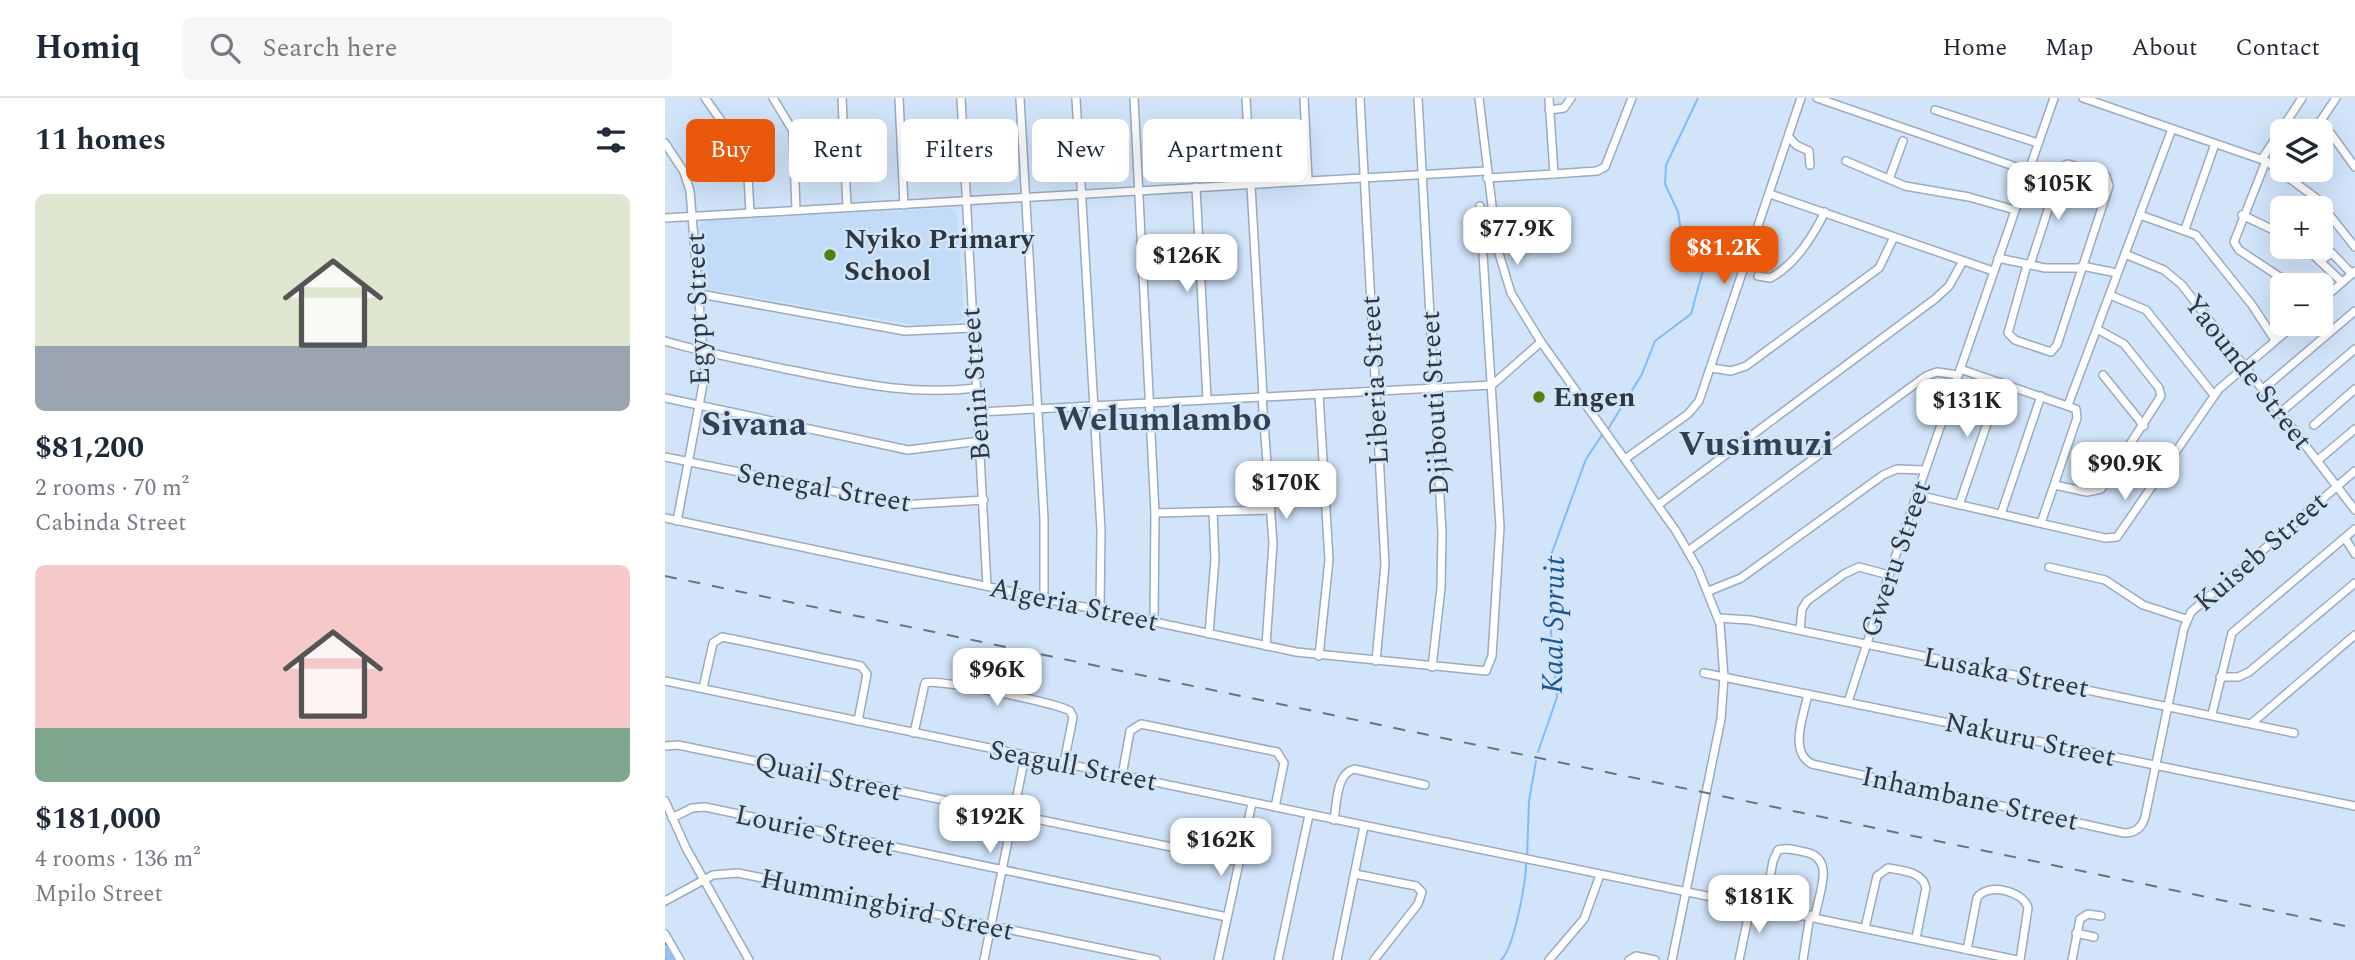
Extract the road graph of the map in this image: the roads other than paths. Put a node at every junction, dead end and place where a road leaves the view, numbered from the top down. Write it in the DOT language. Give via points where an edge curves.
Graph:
graph roads {
  1 [pos="705,98"];
  2 [pos="773,98"];
  3 [pos="842,98"];
  4 [pos="899,98"];
  5 [pos="961,98"];
  6 [pos="1020,98"];
  7 [pos="1076,98"];
  8 [pos="1134,98"];
  9 [pos="1247,98"];
  10 [pos="1304,98"];
  11 [pos="1360,98"];
  12 [pos="1418,98"];
  13 [pos="1479,98"];
  14 [pos="1549,98"];
  15 [pos="1571,98"];
  16 [pos="1632,98"];
  17 [pos="1801,98"];
  18 [pos="1817,98"];
  19 [pos="2054,98"];
  20 [pos="2302,98"];
  21 [pos="2336,98"];
  22 [pos="2087,99"];
  23 [pos="1549,110"];
  24 [pos="1935,110"];
  25 [pos="2322,119"];
  26 [pos="2172,129"];
  27 [pos="1789,137"];
  28 [pos="2333,137"];
  29 [pos="1903,141"];
  30 [pos="665,143"];
  31 [pos="2038,143"];
  32 [pos="2215,144"];
  33 [pos="2264,160"];
  34 [pos="1846,161"];
  35 [pos="2270,163"];
  36 [pos="1810,165"];
  37 [pos="2355,167"];
  38 [pos="2028,171"];
  39 [pos="1422,174"];
  40 [pos="1554,174"];
  41 [pos="1487,175"];
  42 [pos="1364,177"];
  43 [pos="1889,179"];
  44 [pos="1308,180"];
  45 [pos="2298,182"];
  46 [pos="1251,184"];
  47 [pos="1196,187"];
  48 [pos="1138,191"];
  49 [pos="1081,193"];
  50 [pos="1770,194"];
  51 [pos="1025,196"];
  52 [pos="965,200"];
  53 [pos="904,205"];
  54 [pos="1480,206"];
  55 [pos="847,207"];
  56 [pos="796,210"];
  57 [pos="2015,210"];
  58 [pos="1825,212"];
  59 [pos="750,213"];
  60 [pos="2140,215"];
  61 [pos="2242,215"];
  62 [pos="694,216"];
  63 [pos="665,218"];
  64 [pos="2270,228"];
  65 [pos="2185,229"];
  66 [pos="1894,237"];
  67 [pos="2355,247"];
  68 [pos="2125,254"];
  69 [pos="1998,258"];
  70 [pos="1963,261"];
  71 [pos="2320,261"];
  72 [pos="2029,265"];
  73 [pos="2082,267"];
  74 [pos="1993,271"];
  75 [pos="2353,272"];
  76 [pos="2117,273"];
  77 [pos="2274,273"];
  78 [pos="1758,276"];
  79 [pos="2342,282"];
  80 [pos="2333,290"];
  81 [pos="700,294"];
  82 [pos="2110,295"];
  83 [pos="2355,311"];
  84 [pos="972,328"];
  85 [pos="2097,329"];
  86 [pos="2280,336"];
  87 [pos="2275,340"];
  88 [pos="665,341"];
  89 [pos="1541,342"];
  90 [pos="2355,349"];
  91 [pos="704,353"];
  92 [pos="2244,367"];
  93 [pos="1712,368"];
  94 [pos="1959,372"];
  95 [pos="2103,375"];
  96 [pos="2001,383"];
  97 [pos="1492,385"];
  98 [pos="977,388"];
  99 [pos="1432,388"];
  100 [pos="2355,389"];
  101 [pos="1376,390"];
  102 [pos="2262,390"];
  103 [pos="1319,394"];
  104 [pos="2214,395"];
  105 [pos="1262,396"];
  106 [pos="2041,396"];
  107 [pos="665,398"];
  108 [pos="1207,399"];
  109 [pos="1150,403"];
  110 [pos="2068,405"];
  111 [pos="1093,406"];
  112 [pos="701,408"];
  113 [pos="1037,409"];
  114 [pos="978,412"];
  115 [pos="2280,413"];
  116 [pos="2314,425"];
  117 [pos="2144,426"];
  118 [pos="2355,429"];
  119 [pos="981,441"];
  120 [pos="665,457"];
  121 [pos="1625,459"];
  122 [pos="2317,461"];
  123 [pos="689,464"];
  124 [pos="1925,470"];
  125 [pos="2355,471"];
  126 [pos="2055,485"];
  127 [pos="2336,486"];
  128 [pos="1917,495"];
  129 [pos="984,500"];
  130 [pos="1658,505"];
  131 [pos="1959,505"];
  132 [pos="1271,510"];
  133 [pos="2355,510"];
  134 [pos="1213,512"];
  135 [pos="1155,513"];
  136 [pos="2001,514"];
  137 [pos="665,518"];
  138 [pos="677,521"];
  139 [pos="2041,523"];
  140 [pos="2355,529"];
  141 [pos="2345,538"];
  142 [pos="1688,551"];
  143 [pos="2355,554"];
  144 [pos="2049,567"];
  145 [pos="1889,575"];
  146 [pos="2355,583"];
  147 [pos="987,586"];
  148 [pos="1709,592"];
  149 [pos="1044,598"];
  150 [pos="1100,610"];
  151 [pos="1718,618"];
  152 [pos="2186,619"];
  153 [pos="1154,622"];
  154 [pos="1800,630"];
  155 [pos="1209,634"];
  156 [pos="2355,635"];
  157 [pos="1867,645"];
  158 [pos="1266,646"];
  159 [pos="1319,656"];
  160 [pos="1376,661"];
  161 [pos="1432,667"];
  162 [pos="1704,673"];
  163 [pos="1724,677"];
  164 [pos="2220,677"];
  165 [pos="665,681"];
  166 [pos="703,688"];
  167 [pos="1808,694"];
  168 [pos="1849,702"];
  169 [pos="2167,705"];
  170 [pos="2212,714"];
  171 [pos="858,721"];
  172 [pos="2252,723"];
  173 [pos="914,733"];
  174 [pos="2294,733"];
  175 [pos="665,746"];
  176 [pos="1025,757"];
  177 [pos="1064,764"];
  178 [pos="2155,765"];
  179 [pos="1122,776"];
  180 [pos="1425,785"];
  181 [pos="665,801"];
  182 [pos="1252,803"];
  183 [pos="2355,806"];
  184 [pos="1275,807"];
  185 [pos="1309,815"];
  186 [pos="1013,816"];
  187 [pos="672,818"];
  188 [pos="1334,820"];
  189 [pos="1364,826"];
  190 [pos="1239,861"];
  191 [pos="1002,870"];
  192 [pos="1355,874"];
  193 [pos="1600,875"];
  194 [pos="704,880"];
  195 [pos="1686,893"];
  196 [pos="665,901"];
  197 [pos="1751,904"];
  198 [pos="1765,906"];
  199 [pos="1812,916"];
  200 [pos="2101,916"];
  201 [pos="1227,918"];
  202 [pos="991,926"];
  203 [pos="1865,928"];
  204 [pos="2076,933"];
  205 [pos="665,934"];
  206 [pos="2094,937"];
  207 [pos="1916,938"];
  208 [pos="665,949"];
  209 [pos="1968,950"];
  210 [pos="671,960"];
  211 [pos="680,960"];
  212 [pos="749,960"];
  213 [pos="984,960"];
  214 [pos="1156,960"];
  215 [pos="1218,960"];
  216 [pos="1278,960"];
  217 [pos="1337,960"];
  218 [pos="1374,960"];
  219 [pos="1549,960"];
  220 [pos="1629,960"];
  221 [pos="1655,960"];
  222 [pos="1672,960"];
  223 [pos="1739,960"];
  224 [pos="1803,960"];
  225 [pos="2018,960"];
  226 [pos="2072,960"];
  1 -- 59 [label="street" via="747,157"];
  2 -- 56 [label="street" via="793,131"];
  3 -- 55 [label="street"];
  4 -- 53 [label="street"];
  5 -- 52 [label="street, Benin Street"];
  6 -- 51 [label="street"];
  7 -- 49 [label="street"];
  8 -- 48 [label="street"];
  9 -- 46 [label="street"];
  10 -- 44 [label="street"];
  11 -- 42 [label="street, Liberia Street"];
  12 -- 39 [label="street, Djibouti Street"];
  13 -- 41 [label="street"];
  14 -- 23 [label="street"];
  15 -- 23 [label="street" via="1564,108"];
  16 -- 40 [label="street" via="1605,167"];
  17 -- 27 [label="street"];
  18 -- 38 [label="street"];
  19 -- 31 [label="street, Gweru Street"];
  20 -- 33 [label="street"];
  21 -- 25 [label="street"];
  22 -- 26 [label="street"];
  23 -- 40 [label="street"];
  24 -- 31 [label="street"];
  26 -- 32 [label="street"];
  26 -- 60 [label="street"];
  27 -- 36 [label="street" via="1809,151"];
  27 -- 50 [label="street"];
  28 -- 37 [label="street"];
  29 -- 43 [label="street"];
  30 -- 62 [label="street, Egypt Street" via="684,172"];
  31 -- 38 [label="street, Gweru Street"];
  32 -- 33 [label="street"];
  32 -- 65 [label="street"];
  33 -- 35 [label="street"];
  33 -- 61 [label="street"];
  34 -- 43 [label="street"];
  38 -- 57 [label="street, Gweru Street"];
  39 -- 41 [label="street"];
  39 -- 42 [label="street"];
  39 -- 99 [label="street, Djibouti Street"];
  40 -- 41 [label="street"];
  41 -- 89 [label="street" via="1505,275"];
  42 -- 44 [label="street"];
  42 -- 101 [label="street, Liberia Street"];
  43 -- 57 [label="street"];
  44 -- 46 [label="street"];
  45 -- 67 [label="street"];
  46 -- 47 [label="street"];
  46 -- 105 [label="street"];
  47 -- 48 [label="street"];
  47 -- 108 [label="street"];
  48 -- 49 [label="street"];
  48 -- 109 [label="street"];
  49 -- 51 [label="street"];
  49 -- 111 [label="street"];
  50 -- 58 [label="street"];
  50 -- 93 [label="street"];
  51 -- 52 [label="street"];
  51 -- 113 [label="street"];
  52 -- 53 [label="street"];
  52 -- 84 [label="street, Benin Street"];
  53 -- 55 [label="street"];
  54 -- 97 [label="street"];
  55 -- 56 [label="street"];
  56 -- 59 [label="street"];
  57 -- 69 [label="street, Gweru Street"];
  58 -- 66 [label="street"];
  58 -- 78 [label="street" via="1782,271 1770,278"];
  59 -- 62 [label="street"];
  60 -- 65 [label="street"];
  60 -- 68 [label="street"];
  61 -- 64 [label="street"];
  61 -- 77 [label="street" via="2236,247"];
  62 -- 63 [label="street"];
  62 -- 81 [label="street, Egypt Street"];
  65 -- 87 [label="street" via="2196,234 2210,251"];
  66 -- 70 [label="street"];
  66 -- 93 [label="street" via="1879,268 1746,366 1731,371"];
  68 -- 76 [label="street"];
  68 -- 92 [label="street, Yaounde Street" via="2177,279"];
  69 -- 72 [label="street"];
  69 -- 74 [label="street, Gweru Street"];
  70 -- 74 [label="street"];
  70 -- 130 [label="street" via="1949,286 1935,299"];
  71 -- 75 [label="street" via="2332,253"];
  71 -- 79 [label="street"];
  72 -- 73 [label="street"];
  72 -- 73 [label="street" via="2008,333 2012,339 2048,353 2057,345"];
  72 -- 73 [label="street" via="2065,164 2103,174 2109,180"];
  73 -- 76 [label="street"];
  74 -- 94 [label="street, Gweru Street"];
  75 -- 79 [label="street"];
  76 -- 82 [label="street"];
  79 -- 80 [label="street"];
  81 -- 84 [label="street" via="913,332"];
  81 -- 91 [label="street, Egypt Street"];
  82 -- 85 [label="street"];
  82 -- 104 [label="street" via="2146,310"];
  83 -- 102 [label="street"];
  84 -- 98 [label="street, Benin Street"];
  85 -- 110 [label="street"];
  85 -- 117 [label="street" via="2124,344 2161,392 2159,404"];
  86 -- 87 [label="street"];
  87 -- 92 [label="street"];
  88 -- 91 [label="street"];
  89 -- 97 [label="street"];
  89 -- 121 [label="street"];
  90 -- 115 [label="street"];
  91 -- 98 [label="street" via="905,392"];
  91 -- 112 [label="street, Egypt Street"];
  92 -- 102 [label="street, Yaounde Street"];
  92 -- 104 [label="street"];
  93 -- 121 [label="street" via="1695,408"];
  94 -- 96 [label="street"];
  94 -- 124 [label="street, Gweru Street"];
  94 -- 142 [label="street" via="1926,376"];
  95 -- 117 [label="street"];
  96 -- 106 [label="street"];
  96 -- 131 [label="street"];
  97 -- 99 [label="street"];
  97 -- 161 [label="street, Algeria Street" via="1500,543 1492,656 1486,671"];
  98 -- 114 [label="street, Benin Street"];
  99 -- 101 [label="street"];
  99 -- 161 [label="street, Djibouti Street" via="1442,562"];
  100 -- 116 [label="street"];
  101 -- 103 [label="street"];
  101 -- 160 [label="street, Liberia Street" via="1385,565"];
  102 -- 115 [label="street, Yaounde Street"];
  103 -- 105 [label="street"];
  103 -- 159 [label="street" via="1329,560"];
  104 -- 139 [label="street" via="2117,537"];
  105 -- 108 [label="street"];
  105 -- 132 [label="street"];
  106 -- 110 [label="street"];
  106 -- 136 [label="street"];
  107 -- 112 [label="street"];
  108 -- 109 [label="street"];
  109 -- 111 [label="street"];
  109 -- 135 [label="street"];
  110 -- 126 [label="street" via="2078,415"];
  111 -- 113 [label="street"];
  111 -- 150 [label="street" via="1101,530"];
  112 -- 119 [label="street" via="908,450"];
  112 -- 123 [label="street, Egypt Street"];
  113 -- 114 [label="street"];
  113 -- 149 [label="street"];
  114 -- 119 [label="street, Benin Street"];
  115 -- 122 [label="street, Yaounde Street"];
  117 -- 126 [label="street" via="2101,489 2093,493"];
  118 -- 122 [label="street"];
  119 -- 129 [label="street, Benin Street"];
  120 -- 123 [label="street, Senegal Street"];
  121 -- 130 [label="street"];
  122 -- 127 [label="street, Yaounde Street"];
  123 -- 129 [label="street, Senegal Street" via="901,505"];
  123 -- 138 [label="street, Egypt Street"];
  124 -- 128 [label="street, Gweru Street"];
  124 -- 148 [label="street" via="1897,469 1883,475 1741,578"];
  125 -- 127 [label="street, Kuiseb Street"];
  126 -- 139 [label="street"];
  127 -- 133 [label="street, Yaounde Street"];
  127 -- 152 [label="street, Kuiseb Street" via="2201,601"];
  128 -- 131 [label="street"];
  128 -- 145 [label="street, Gweru Street"];
  129 -- 147 [label="street, Benin Street"];
  130 -- 142 [label="street"];
  131 -- 136 [label="street"];
  132 -- 134 [label="street"];
  132 -- 158 [label="street" via="1273,558"];
  134 -- 135 [label="street"];
  134 -- 155 [label="street" via="1215,559"];
  135 -- 153 [label="street"];
  136 -- 139 [label="street"];
  137 -- 138 [label="street, Algeria Street"];
  138 -- 147 [label="street, Algeria Street"];
  140 -- 141 [label="street"];
  141 -- 143 [label="street"];
  141 -- 164 [label="street" via="2232,633"];
  142 -- 148 [label="street"];
  144 -- 152 [label="street" via="2105,580 2143,605"];
  145 -- 154 [label="street" via="1859,567 1844,573 1807,601"];
  145 -- 157 [label="street, Gweru Street"];
  146 -- 164 [label="street" via="2249,672"];
  147 -- 149 [label="street, Algeria Street"];
  148 -- 151 [label="street"];
  149 -- 150 [label="street, Algeria Street"];
  150 -- 153 [label="street, Algeria Street"];
  151 -- 154 [label="street, Lusaka Street"];
  151 -- 163 [label="street"];
  152 -- 169 [label="street, Kuiseb Street"];
  153 -- 155 [label="street, Algeria Street"];
  154 -- 157 [label="street, Lusaka Street"];
  155 -- 158 [label="street, Algeria Street"];
  156 -- 172 [label="street"];
  157 -- 168 [label="street, Gweru Street"];
  157 -- 169 [label="street, Lusaka Street"];
  158 -- 159 [label="street, Algeria Street"];
  159 -- 160 [label="street, Algeria Street"];
  160 -- 161 [label="street, Algeria Street"];
  162 -- 163 [label="street, Nakuru Street"];
  163 -- 167 [label="street, Nakuru Street"];
  163 -- 195 [label="street" via="1721,719"];
  164 -- 170 [label="street"];
  165 -- 166 [label="street, Seagull Street"];
  166 -- 171 [label="street, Seagull Street"];
  166 -- 171 [label="street" via="713,643 722,637 858,665 867,674"];
  167 -- 168 [label="street, Nakuru Street"];
  167 -- 178 [label="street, Inhambane Street" via="1798,747 1801,757 1812,764 2124,833 2136,831 2144,821"];
  168 -- 178 [label="street, Nakuru Street"];
  169 -- 170 [label="street, Lusaka Street"];
  169 -- 178 [label="street, Kuiseb Street"];
  170 -- 172 [label="street, Lusaka Street"];
  171 -- 173 [label="street, Seagull Street"];
  172 -- 174 [label="street, Lusaka Street"];
  173 -- 176 [label="street, Seagull Street"];
  173 -- 177 [label="street" via="921,690 928,681 1001,694 1070,710 1073,718"];
  175 -- 186 [label="street, Quail Street" via="678,745"];
  176 -- 177 [label="street, Seagull Street"];
  176 -- 186 [label="street"];
  177 -- 179 [label="street, Seagull Street"];
  178 -- 183 [label="street, Nakuru Street"];
  179 -- 182 [label="street, Seagull Street"];
  179 -- 184 [label="street" via="1130,731 1137,724 1206,737 1280,754 1284,763"];
  180 -- 188 [label="street" via="1348,771 1342,777"];
  181 -- 187 [label="street"];
  182 -- 184 [label="street, Seagull Street"];
  182 -- 190 [label="street"];
  184 -- 185 [label="street, Seagull Street"];
  185 -- 188 [label="street, Seagull Street"];
  185 -- 216 [label="street"];
  186 -- 190 [label="street, Quail Street"];
  186 -- 191 [label="street"];
  187 -- 191 [label="street, Lourie Street" via="705,807"];
  187 -- 194 [label="street"];
  188 -- 189 [label="street, Seagull Street"];
  189 -- 192 [label="street"];
  189 -- 193 [label="street, Seagull Street"];
  190 -- 201 [label="street"];
  191 -- 201 [label="street, Lourie Street"];
  191 -- 202 [label="street"];
  192 -- 217 [label="street"];
  192 -- 218 [label="street" via="1416,886 1422,892 1418,904"];
  193 -- 195 [label="street, Seagull Street"];
  193 -- 219 [label="street" via="1584,919"];
  194 -- 196 [label="street, Hummingbird Street"];
  194 -- 202 [label="street, Hummingbird Street" via="719,873 738,873"];
  194 -- 212 [label="street"];
  195 -- 197 [label="street, Seagull Street"];
  195 -- 222 [label="street"];
  197 -- 198 [label="street, Seagull Street"];
  197 -- 223 [label="street"];
  198 -- 199 [label="street, Seagull Street"];
  198 -- 199 [label="street" via="1778,850 1814,853 1824,867"];
  199 -- 203 [label="street, Seagull Street"];
  199 -- 224 [label="street"];
  200 -- 204 [label="street" via="2083,916"];
  201 -- 215 [label="street"];
  202 -- 213 [label="street"];
  202 -- 214 [label="street, Hummingbird Street"];
  203 -- 207 [label="street, Seagull Street"];
  203 -- 207 [label="street" via="1877,876 1888,868 1924,880"];
  204 -- 206 [label="street"];
  204 -- 226 [label="street"];
  205 -- 211 [label="street"];
  207 -- 209 [label="street, Seagull Street"];
  208 -- 210 [label="main road"];
  209 -- 225 [label="street, Seagull Street"];
  209 -- 225 [label="street" via="1977,898 1990,889 2026,901"];
  220 -- 221 [label="street" via="1636,956"];
}
